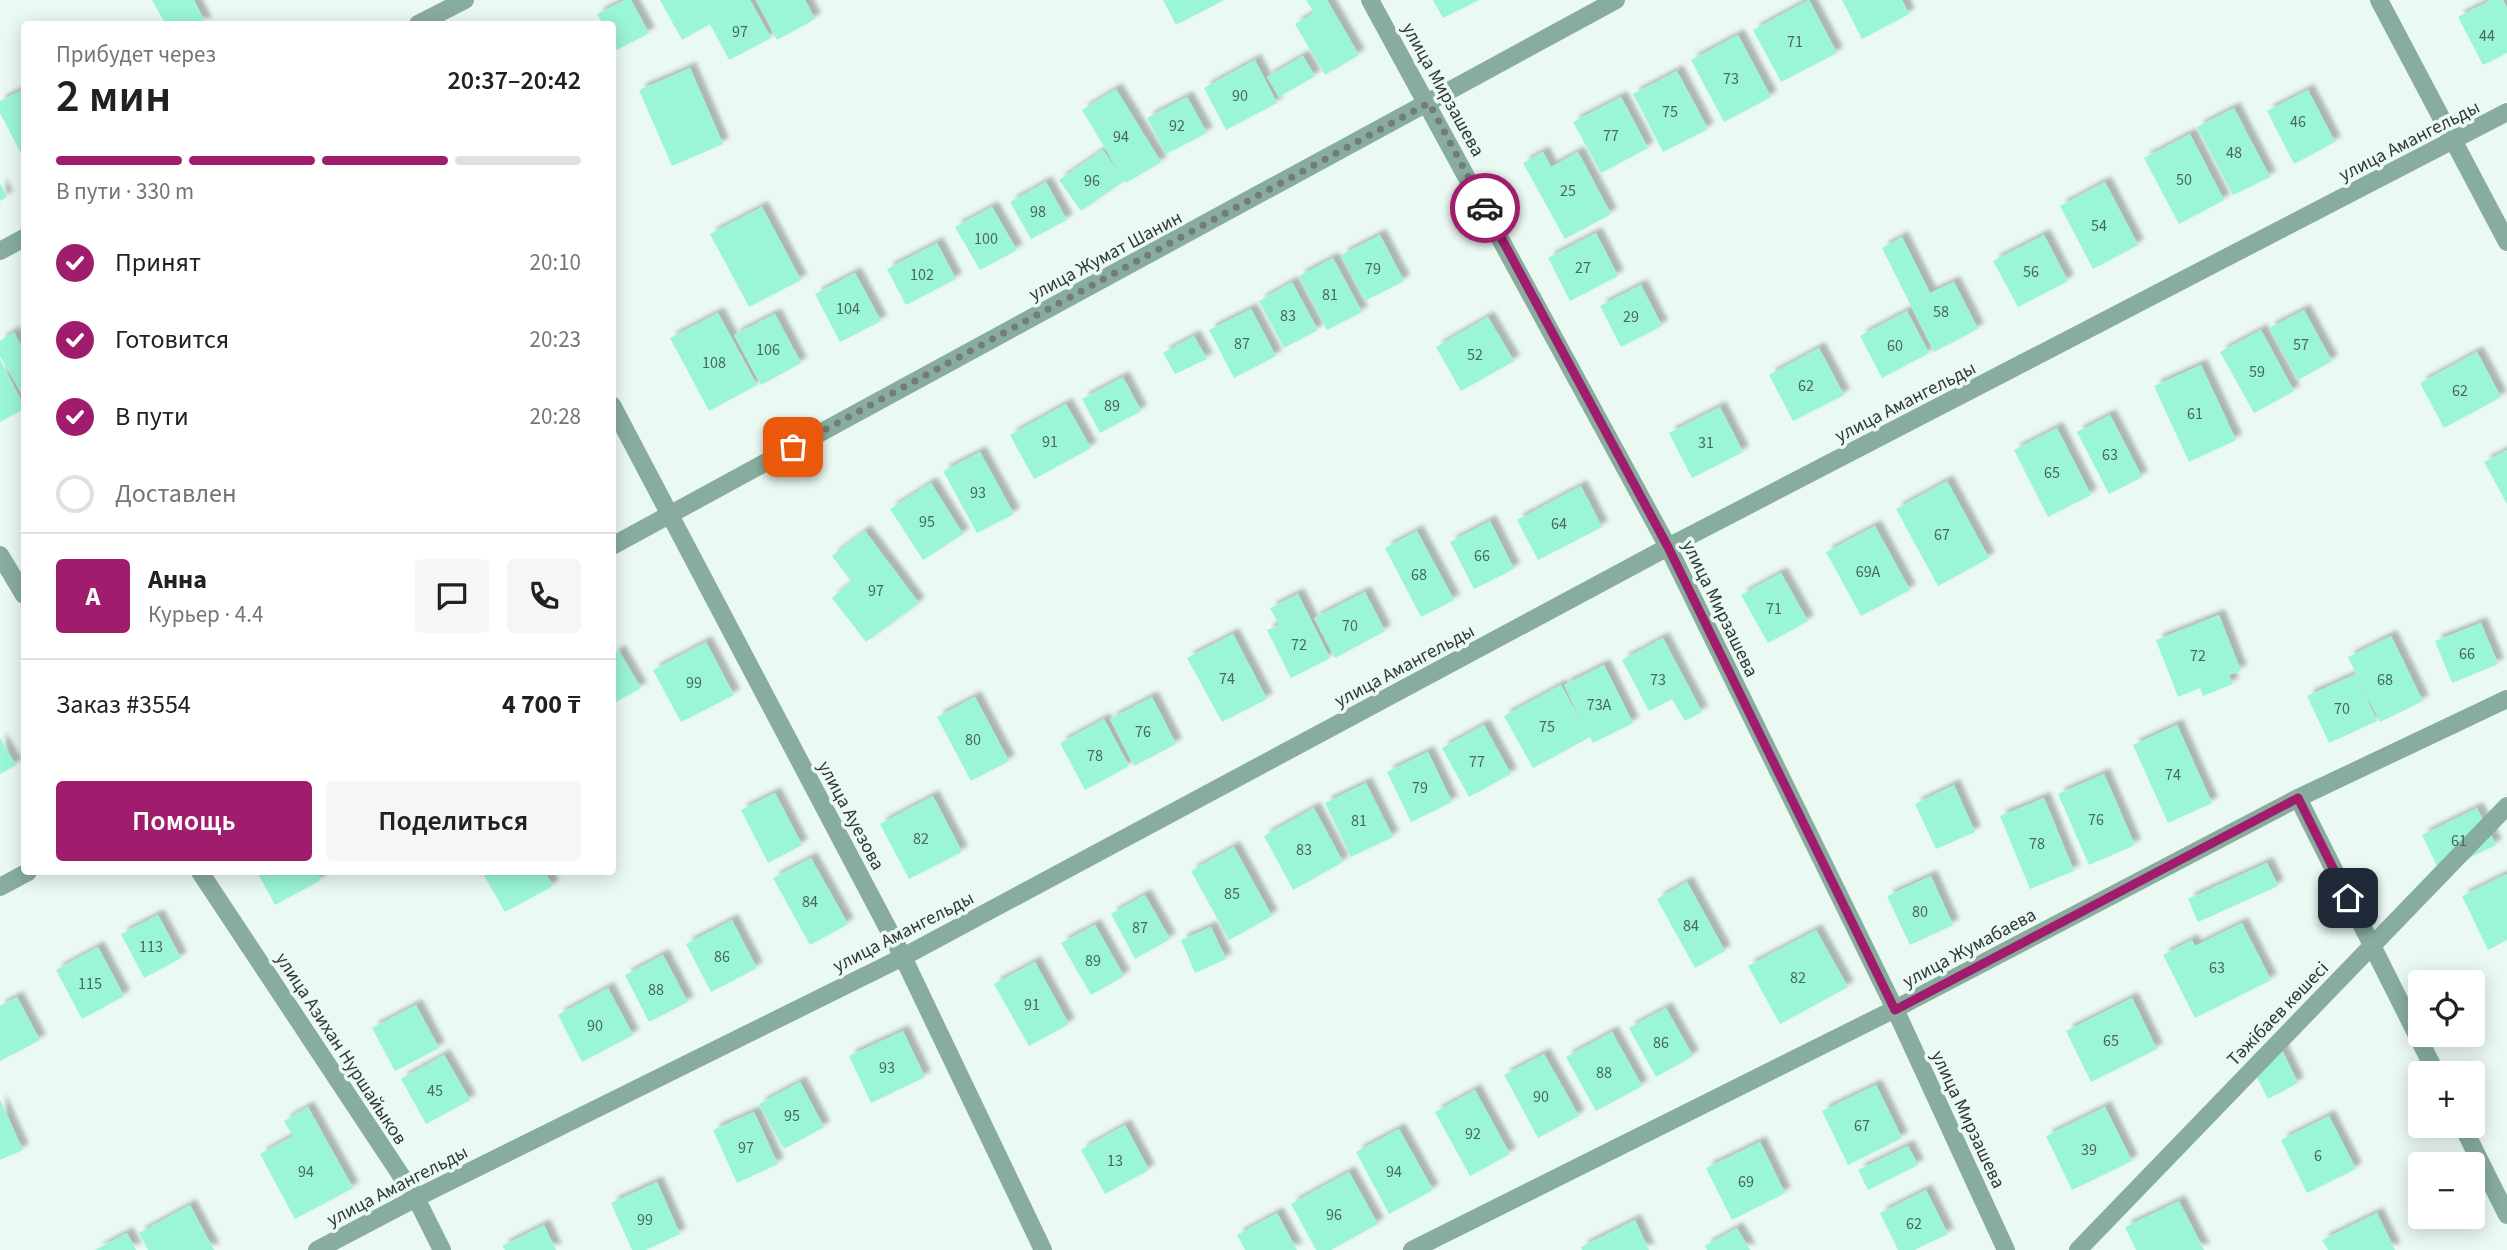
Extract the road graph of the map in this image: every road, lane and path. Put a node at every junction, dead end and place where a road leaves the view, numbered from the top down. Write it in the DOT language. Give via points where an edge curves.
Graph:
graph roads {
  1 [pos="465,0"];
  2 [pos="1370,0"];
  3 [pos="1616,0"];
  4 [pos="2379,0"];
  5 [pos="424,21"];
  6 [pos="1429,103"];
  7 [pos="2507,112"];
  8 [pos="2454,140"];
  9 [pos="21,240"];
  10 [pos="2507,242"];
  11 [pos="0,251"];
  12 [pos="616,413"];
  13 [pos="670,514"];
  14 [pos="616,544"];
  15 [pos="1668,547"];
  16 [pos="0,555"];
  17 [pos="21,589"];
  18 [pos="2507,699"];
  19 [pos="2298,798"];
  20 [pos="2507,806"];
  21 [pos="22,875"];
  22 [pos="202,875"];
  23 [pos="0,887"];
  24 [pos="902,957"];
  25 [pos="1895,1010"];
  26 [pos="2430,1061"];
  27 [pos="2468,1138"];
  28 [pos="415,1198"];
  29 [pos="2507,1215"];
  30 [pos="317,1250"];
  31 [pos="442,1250"];
  32 [pos="1043,1250"];
  33 [pos="1412,1250"];
  34 [pos="2007,1250"];
  35 [pos="2078,1250"];
  1 -- 5 [label="street"];
  2 -- 6 [label="street, улица Мирзашева"];
  3 -- 6 [label="street, улица Жумат Шанин"];
  4 -- 8 [label="street"];
  6 -- 13 [label="street, улица Жумат Шанин"];
  6 -- 15 [label="street, улица Мирзашева"];
  7 -- 8 [label="street, улица Амангельды"];
  8 -- 10 [label="street"];
  8 -- 15 [label="street, улица Амангельды"];
  9 -- 11 [label="street"];
  12 -- 13 [label="street, улица Ауезова"];
  13 -- 14 [label="street, улица Жумат Шанин"];
  13 -- 24 [label="street, улица Ауезова"];
  15 -- 24 [label="street, улица Амангельды"];
  15 -- 25 [label="street, улица Мирзашева"];
  16 -- 17 [label="street"];
  18 -- 19 [label="street, улица Жумабаева"];
  19 -- 25 [label="street, улица Жумабаева"];
  19 -- 26 [label="street"];
  20 -- 35 [label="street, Тәжібаев көшесі"];
  21 -- 23 [label="street"];
  22 -- 28 [label="street, улица Азихан Нуршайыков"];
  24 -- 28 [label="street, улица Амангельды"];
  24 -- 32 [label="street, улица Ауезова"];
  25 -- 33 [label="street, улица Жумабаева"];
  25 -- 34 [label="street, улица Мирзашева"];
  27 -- 29 [label="street"];
  28 -- 30 [label="street, улица Амангельды"];
  28 -- 31 [label="street, улица Азихан Нуршайыков"];
}
